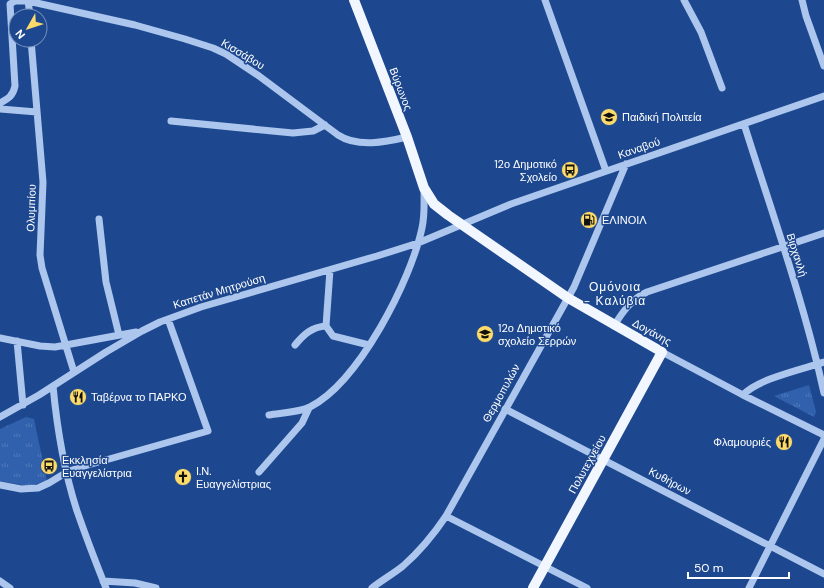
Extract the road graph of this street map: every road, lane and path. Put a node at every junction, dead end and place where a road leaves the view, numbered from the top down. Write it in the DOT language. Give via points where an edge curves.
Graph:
graph roads {
  1 [pos="28,0"];
  2 [pos="354,0"];
  3 [pos="545,0"];
  4 [pos="684,0"];
  5 [pos="802,0"];
  6 [pos="32,48"];
  7 [pos="824,66"];
  8 [pos="722,88"];
  9 [pos="824,96"];
  10 [pos="0,103"];
  11 [pos="0,109"];
  12 [pos="37,112"];
  13 [pos="171,121"];
  14 [pos="744,124"];
  15 [pos="325,125"];
  16 [pos="408,137"];
  17 [pos="626,164"];
  18 [pos="606,171"];
  19 [pos="424,188"];
  20 [pos="99,219"];
  21 [pos="463,225"];
  22 [pos="824,233"];
  23 [pos="418,243"];
  24 [pos="784,247"];
  25 [pos="330,270"];
  26 [pos="568,298"];
  27 [pos="168,319"];
  28 [pos="326,326"];
  29 [pos="614,326"];
  30 [pos="142,331"];
  31 [pos="119,335"];
  32 [pos="0,338"];
  33 [pos="17,341"];
  34 [pos="295,345"];
  35 [pos="369,345"];
  36 [pos="65,346"];
  37 [pos="662,352"];
  38 [pos="821,363"];
  39 [pos="74,372"];
  40 [pos="53,386"];
  41 [pos="824,393"];
  42 [pos="743,395"];
  43 [pos="23,405"];
  44 [pos="309,408"];
  45 [pos="505,409"];
  46 [pos="269,415"];
  47 [pos="0,417"];
  48 [pos="824,435"];
  49 [pos="824,439"];
  50 [pos="604,459"];
  51 [pos="67,472"];
  52 [pos="260,472"];
  53 [pos="0,485"];
  54 [pos="446,516"];
  55 [pos="770,546"];
  56 [pos="545,566"];
  57 [pos="824,574"];
  58 [pos="0,581"];
  59 [pos="105,584"];
  60 [pos="377,586"];
  61 [pos="10,588"];
  62 [pos="156,588"];
  63 [pos="533,588"];
  64 [pos="587,588"];
  65 [pos="749,588"];
  1 -- 10 [label="street" via="10,4 15,86 11,97"];
  1 -- 15 [label="street, Κισσάβου" via="135,25 213,48 259,76"];
  2 -- 16 [label="main road, Βύρωνος"];
  3 -- 18 [label="street"];
  4 -- 8 [label="street" via="701,32"];
  5 -- 7 [label="street"];
  6 -- 12 [label="street, Ολυμπίου"];
  9 -- 14 [label="street, Καναβού"];
  11 -- 12 [label="street"];
  12 -- 36 [label="street, Ολυμπίου" via="43,182 40,255"];
  13 -- 15 [label="street" via="293,133"];
  14 -- 17 [label="street, Καναβού"];
  14 -- 24 [label="street, Βιρχανλή"];
  15 -- 16 [label="street, Κισσάβου" via="342,138 352,141 375,143"];
  16 -- 19 [label="main road, Βύρωνος"];
  17 -- 18 [label="street, Καναβού"];
  17 -- 26 [label="street, Θερμοπυλών"];
  18 -- 21 [label="street, Καναβού" via="511,204"];
  19 -- 21 [label="main road, Δογάνης" via="434,204"];
  19 -- 23 [label="street" via="424,220"];
  20 -- 31 [label="street" via="106,282"];
  21 -- 23 [label="street, Καπετάν Μητρούση"];
  21 -- 26 [label="main road, Δογάνης"];
  22 -- 24 [label="street"];
  23 -- 25 [label="street, Καπετάν Μητρούση"];
  23 -- 35 [label="street" via="405,278"];
  24 -- 29 [label="street" via="648,292 630,304"];
  24 -- 38 [label="street, Βιρχανλή"];
  25 -- 27 [label="street, Καπετάν Μητρούση"];
  25 -- 28 [label="street"];
  26 -- 29 [label="main road, Δογάνης"];
  26 -- 45 [label="street, Θερμοπυλών"];
  27 -- 30 [label="street, Καπετάν Μητρούση"];
  27 -- 51 [label="street" via="208,431"];
  28 -- 34 [label="street" via="317,327 303,335"];
  28 -- 35 [label="street" via="333,336"];
  29 -- 37 [label="main road, Δογάνης"];
  30 -- 31 [label="street"];
  30 -- 39 [label="street, Καπετάν Μητρούση"];
  31 -- 36 [label="street"];
  32 -- 33 [label="street"];
  33 -- 36 [label="street" via="46,347"];
  33 -- 43 [label="street"];
  35 -- 44 [label="street" via="359,362 328,396"];
  36 -- 39 [label="street, Ολυμπίου"];
  37 -- 42 [label="street, Δογάνης"];
  37 -- 50 [label="main road, Πολυτεχνείου"];
  38 -- 41 [label="street, Βιρχανλή"];
  38 -- 42 [label="street" via="761,383"];
  39 -- 40 [label="street, Καπετάν Μητρούση"];
  40 -- 43 [label="street, Καπετάν Μητρούση"];
  40 -- 51 [label="street"];
  42 -- 48 [label="street, Δογάνης"];
  43 -- 47 [label="street, Καπετάν Μητρούση"];
  44 -- 46 [label="street"];
  44 -- 52 [label="street" via="302,423"];
  45 -- 50 [label="street, Κυθήρων"];
  45 -- 54 [label="street, Θερμοπυλών"];
  49 -- 55 [label="street"];
  50 -- 55 [label="street, Κυθήρων"];
  50 -- 56 [label="main road, Πολυτεχνείου"];
  51 -- 53 [label="street" via="43,486 32,489"];
  51 -- 59 [label="street" via="77,511"];
  54 -- 56 [label="street"];
  54 -- 60 [label="street, Θερμοπυλών" via="420,550"];
  55 -- 57 [label="street, Κυθήρων"];
  55 -- 65 [label="street"];
  56 -- 63 [label="main road, Πολυτεχνείου"];
  56 -- 64 [label="street"];
  58 -- 61 [label="street"];
  59 -- 62 [label="street" via="135,582"];
}
